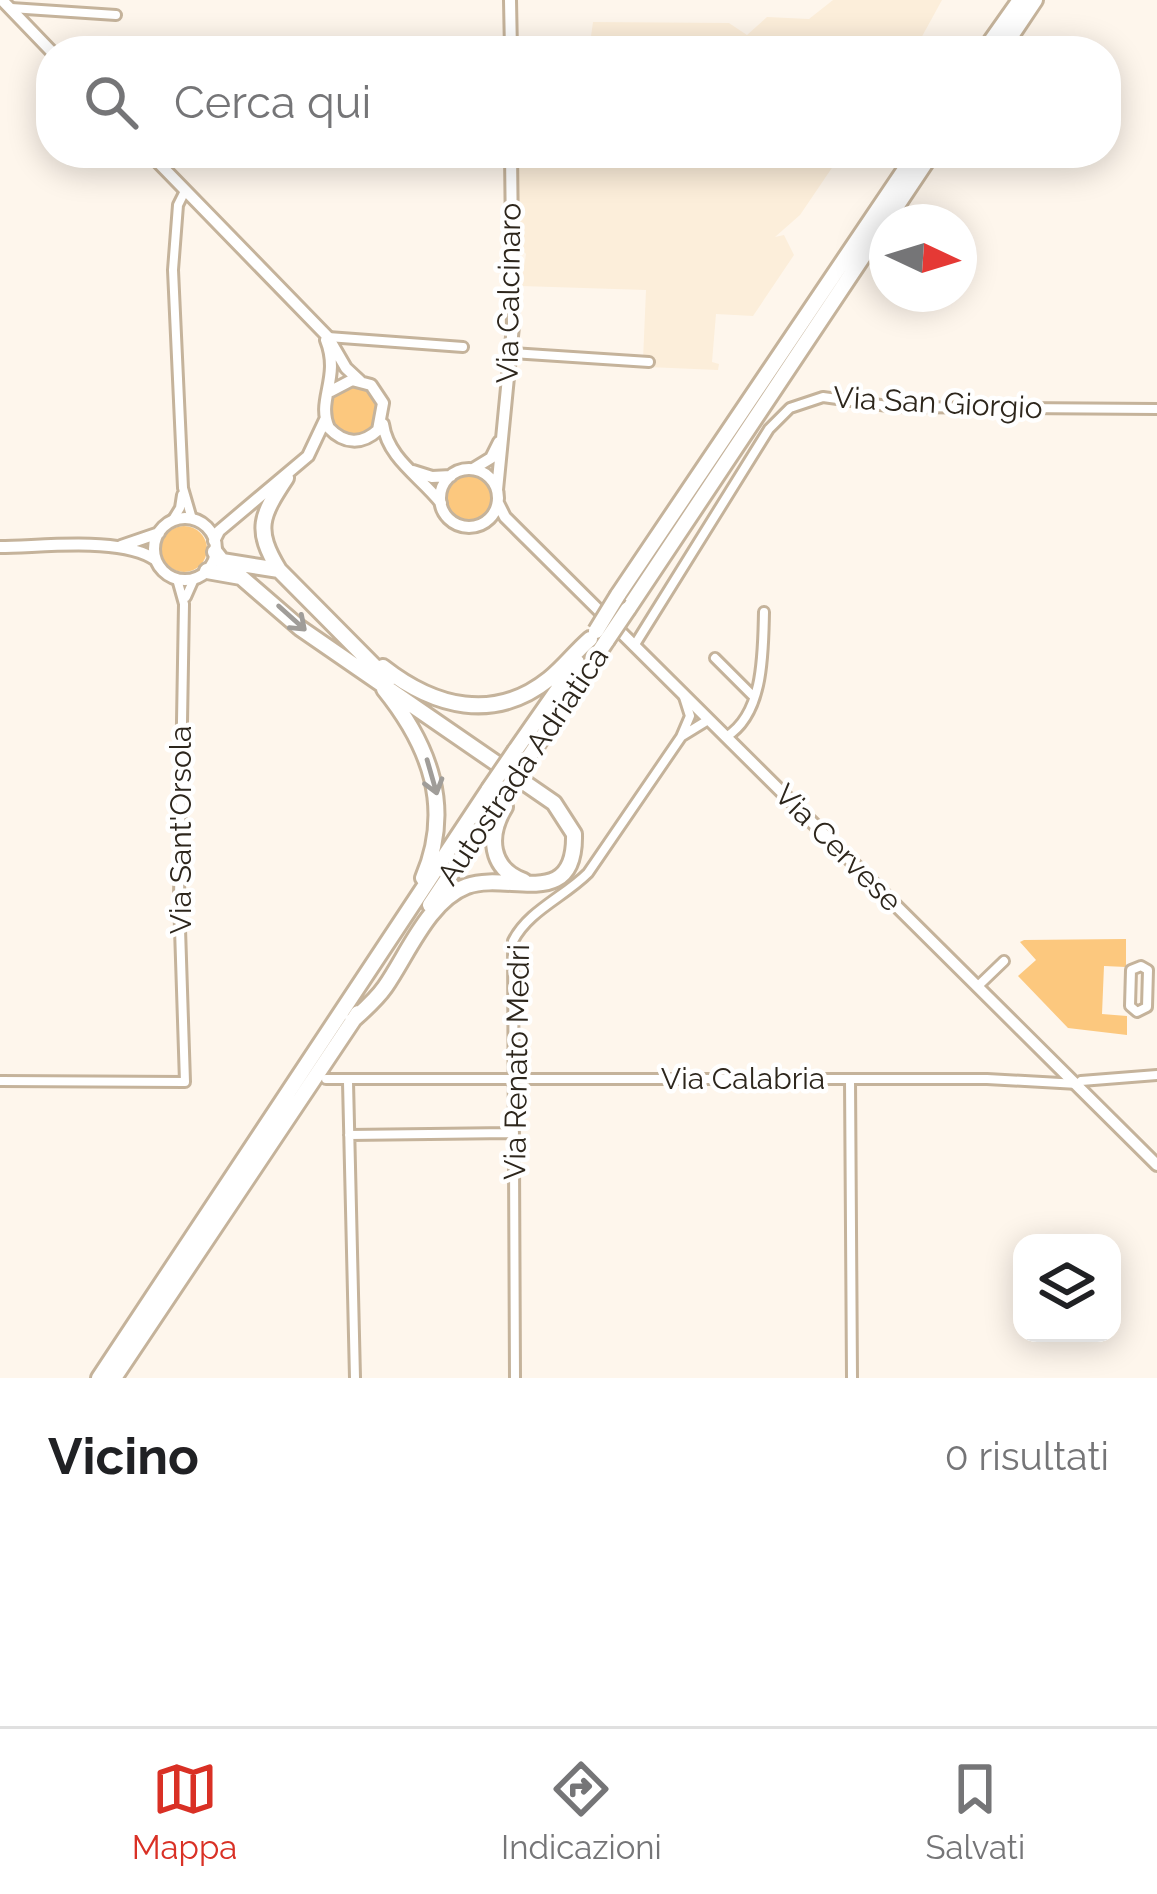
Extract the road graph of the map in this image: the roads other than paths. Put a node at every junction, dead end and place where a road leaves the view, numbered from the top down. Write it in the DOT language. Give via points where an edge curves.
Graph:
graph roads {
  1 [pos="510,0"];
  2 [pos="1020,0"];
  3 [pos="1036,0"];
  4 [pos="6,4"];
  5 [pos="116,15"];
  6 [pos="37,36"];
  7 [pos="511,36"];
  8 [pos="995,36"];
  9 [pos="1011,36"];
  10 [pos="163,168"];
  11 [pos="512,168"];
  12 [pos="906,168"];
  13 [pos="922,168"];
  14 [pos="185,191"];
  15 [pos="325,334"];
  16 [pos="348,340"];
  17 [pos="464,347"];
  18 [pos="339,352"];
  19 [pos="512,353"];
  20 [pos="649,362"];
  21 [pos="361,381"];
  22 [pos="331,391"];
  23 [pos="1157,409"];
  24 [pos="325,420"];
  25 [pos="382,421"];
  26 [pos="502,433"];
  27 [pos="342,439"];
  28 [pos="362,440"];
  29 [pos="308,456"];
  30 [pos="404,464"];
  31 [pos="473,469"];
  32 [pos="451,476"];
  33 [pos="286,478"];
  34 [pos="183,488"];
  35 [pos="498,496"];
  36 [pos="441,503"];
  37 [pos="237,518"];
  38 [pos="172,521"];
  39 [pos="197,522"];
  40 [pos="485,522"];
  41 [pos="159,532"];
  42 [pos="520,532"];
  43 [pos="215,546"];
  44 [pos="118,547"];
  45 [pos="0,548"];
  46 [pos="156,560"];
  47 [pos="279,570"];
  48 [pos="200,575"];
  49 [pos="177,579"];
  50 [pos="184,604"];
  51 [pos="764,612"];
  52 [pos="598,637"];
  53 [pos="634,646"];
  54 [pos="366,654"];
  55 [pos="715,658"];
  56 [pos="374,676"];
  57 [pos="399,693"];
  58 [pos="684,696"];
  59 [pos="753,696"];
  60 [pos="708,720"];
  61 [pos="681,736"];
  62 [pos="726,736"];
  63 [pos="526,756"];
  64 [pos="501,793"];
  65 [pos="535,885"];
  66 [pos="387,946"];
  67 [pos="1004,961"];
  68 [pos="977,986"];
  69 [pos="1152,989"];
  70 [pos="352,1021"];
  71 [pos="320,1069"];
  72 [pos="1157,1075"];
  73 [pos="850,1079"];
  74 [pos="0,1081"];
  75 [pos="347,1082"];
  76 [pos="514,1082"];
  77 [pos="1078,1084"];
  78 [pos="296,1095"];
  79 [pos="514,1133"];
  80 [pos="349,1135"];
  81 [pos="1157,1165"];
  82 [pos="99,1378"];
  83 [pos="114,1378"];
  84 [pos="355,1378"];
  85 [pos="515,1378"];
  86 [pos="852,1378"];
  1 -- 7 [label="main road"];
  2 -- 8 [label="highway"];
  3 -- 9 [label="highway"];
  4 -- 5 [label="street"];
  4 -- 6 [label="main road"];
  10 -- 14 [label="main road"];
  11 -- 19 [label="main road, Via Calcinaro"];
  12 -- 52 [label="highway, Autostrada Adriatica, bridge" via="618,595"];
  13 -- 52 [label="highway, Autostrada Adriatica, bridge" via="628,609"];
  14 -- 15 [label="main road"];
  14 -- 34 [label="street" via="173,271"];
  15 -- 16 [label="street"];
  15 -- 18 [label="main road"];
  15 -- 22 [label="main road"];
  16 -- 17 [label="street"];
  16 -- 18 [label="street"];
  18 -- 21 [label="main road"];
  19 -- 20 [label="street"];
  19 -- 26 [label="main road, Via Calcinaro"];
  21 -- 22 [label="main road"];
  21 -- 25 [label="main road" via="381,396"];
  22 -- 24 [label="main road"];
  23 -- 53 [label="street, Via San Giorgio" via="895,407 830,397 796,404 769,429"];
  24 -- 27 [label="main road"];
  24 -- 29 [label="main road"];
  25 -- 28 [label="main road"];
  25 -- 30 [label="main road"];
  26 -- 31 [label="main road" via="491,458"];
  26 -- 35 [label="main road, Via Calcinaro"];
  27 -- 28 [label="main road"];
  27 -- 29 [label="main road"];
  28 -- 30 [label="main road"];
  29 -- 33 [label="main road"];
  30 -- 32 [label="main road" via="425,476"];
  30 -- 36 [label="main road"];
  31 -- 32 [label="main road"];
  31 -- 35 [label="main road" via="488,476"];
  32 -- 36 [label="main road"];
  33 -- 37 [label="main road"];
  33 -- 47 [label="highway" via="262,524"];
  34 -- 38 [label="street"];
  34 -- 39 [label="street"];
  35 -- 40 [label="main road"];
  35 -- 42 [label="main road, Via Cervese"];
  36 -- 40 [label="main road" via="454,523"];
  37 -- 39 [label="main road"];
  37 -- 43 [label="main road" via="219,531"];
  38 -- 39 [label="main road"];
  38 -- 41 [label="main road"];
  39 -- 43 [label="main road"];
  40 -- 42 [label="main road, Via Cervese"];
  41 -- 44 [label="main road"];
  41 -- 46 [label="main road"];
  42 -- 53 [label="main road, Via Cervese"];
  43 -- 47 [label="highway" via="222,561"];
  43 -- 48 [label="main road"];
  44 -- 45 [label="main road"];
  44 -- 46 [label="main road"];
  46 -- 49 [label="main road"];
  47 -- 54 [label="highway"];
  48 -- 49 [label="main road"];
  48 -- 50 [label="street"];
  48 -- 56 [label="highway, one-way" via="242,577"];
  49 -- 50 [label="street, Via Sant'Orsola"];
  50 -- 74 [label="street, Via Sant'Orsola" via="185,1082"];
  51 -- 59 [label="street"];
  52 -- 54 [label="highway" via="532,691 475,707 407,686"];
  52 -- 63 [label="highway, Autostrada Adriatica"];
  52 -- 63 [label="highway, Autostrada Adriatica" via="584,676"];
  53 -- 58 [label="main road, Via Cervese"];
  54 -- 57 [label="highway"];
  55 -- 59 [label="street"];
  56 -- 57 [label="highway"];
  56 -- 66 [label="highway, one-way" via="419,740 439,805 432,856"];
  57 -- 65 [label="highway" via="570,822 575,848 566,870"];
  58 -- 60 [label="main road, Via Cervese"];
  58 -- 61 [label="street, Via Renato Medri" via="690,716"];
  59 -- 62 [label="street" via="745,722"];
  60 -- 61 [label="street, Via Renato Medri"];
  60 -- 62 [label="main road, Via Cervese"];
  61 -- 76 [label="street, Via Renato Medri" via="588,873 513,941"];
  62 -- 68 [label="main road, Via Cervese"];
  63 -- 64 [label="highway, Autostrada Adriatica, bridge"];
  64 -- 65 [label="highway" via="494,851 506,872"];
  64 -- 66 [label="highway, Autostrada Adriatica"];
  64 -- 70 [label="highway, Autostrada Adriatica"];
  65 -- 70 [label="highway" via="486,883 446,898 382,992"];
  66 -- 71 [label="highway, Autostrada Adriatica"];
  67 -- 68 [label="street"];
  68 -- 77 [label="main road, Via Cervese"];
  69 -- 69 [label="street" via="1146,968 1131,970 1132,1010 1147,1007"];
  70 -- 71 [label="highway, Autostrada Adriatica"];
  71 -- 75 [label="street, Via Calabria"];
  71 -- 78 [label="highway, Autostrada Adriatica"];
  72 -- 77 [label="street, Via Calabria"];
  73 -- 76 [label="street, Via Calabria"];
  73 -- 77 [label="street, Via Calabria"];
  73 -- 86 [label="street"];
  75 -- 76 [label="street, Via Calabria"];
  75 -- 80 [label="street"];
  76 -- 79 [label="street, Via Renato Medri"];
  77 -- 81 [label="main road, Via Cervese"];
  78 -- 82 [label="highway, Autostrada Adriatica"];
  78 -- 83 [label="highway, Autostrada Adriatica"];
  79 -- 80 [label="street"];
  79 -- 85 [label="street, Via Renato Medri"];
  80 -- 84 [label="street"];
}
